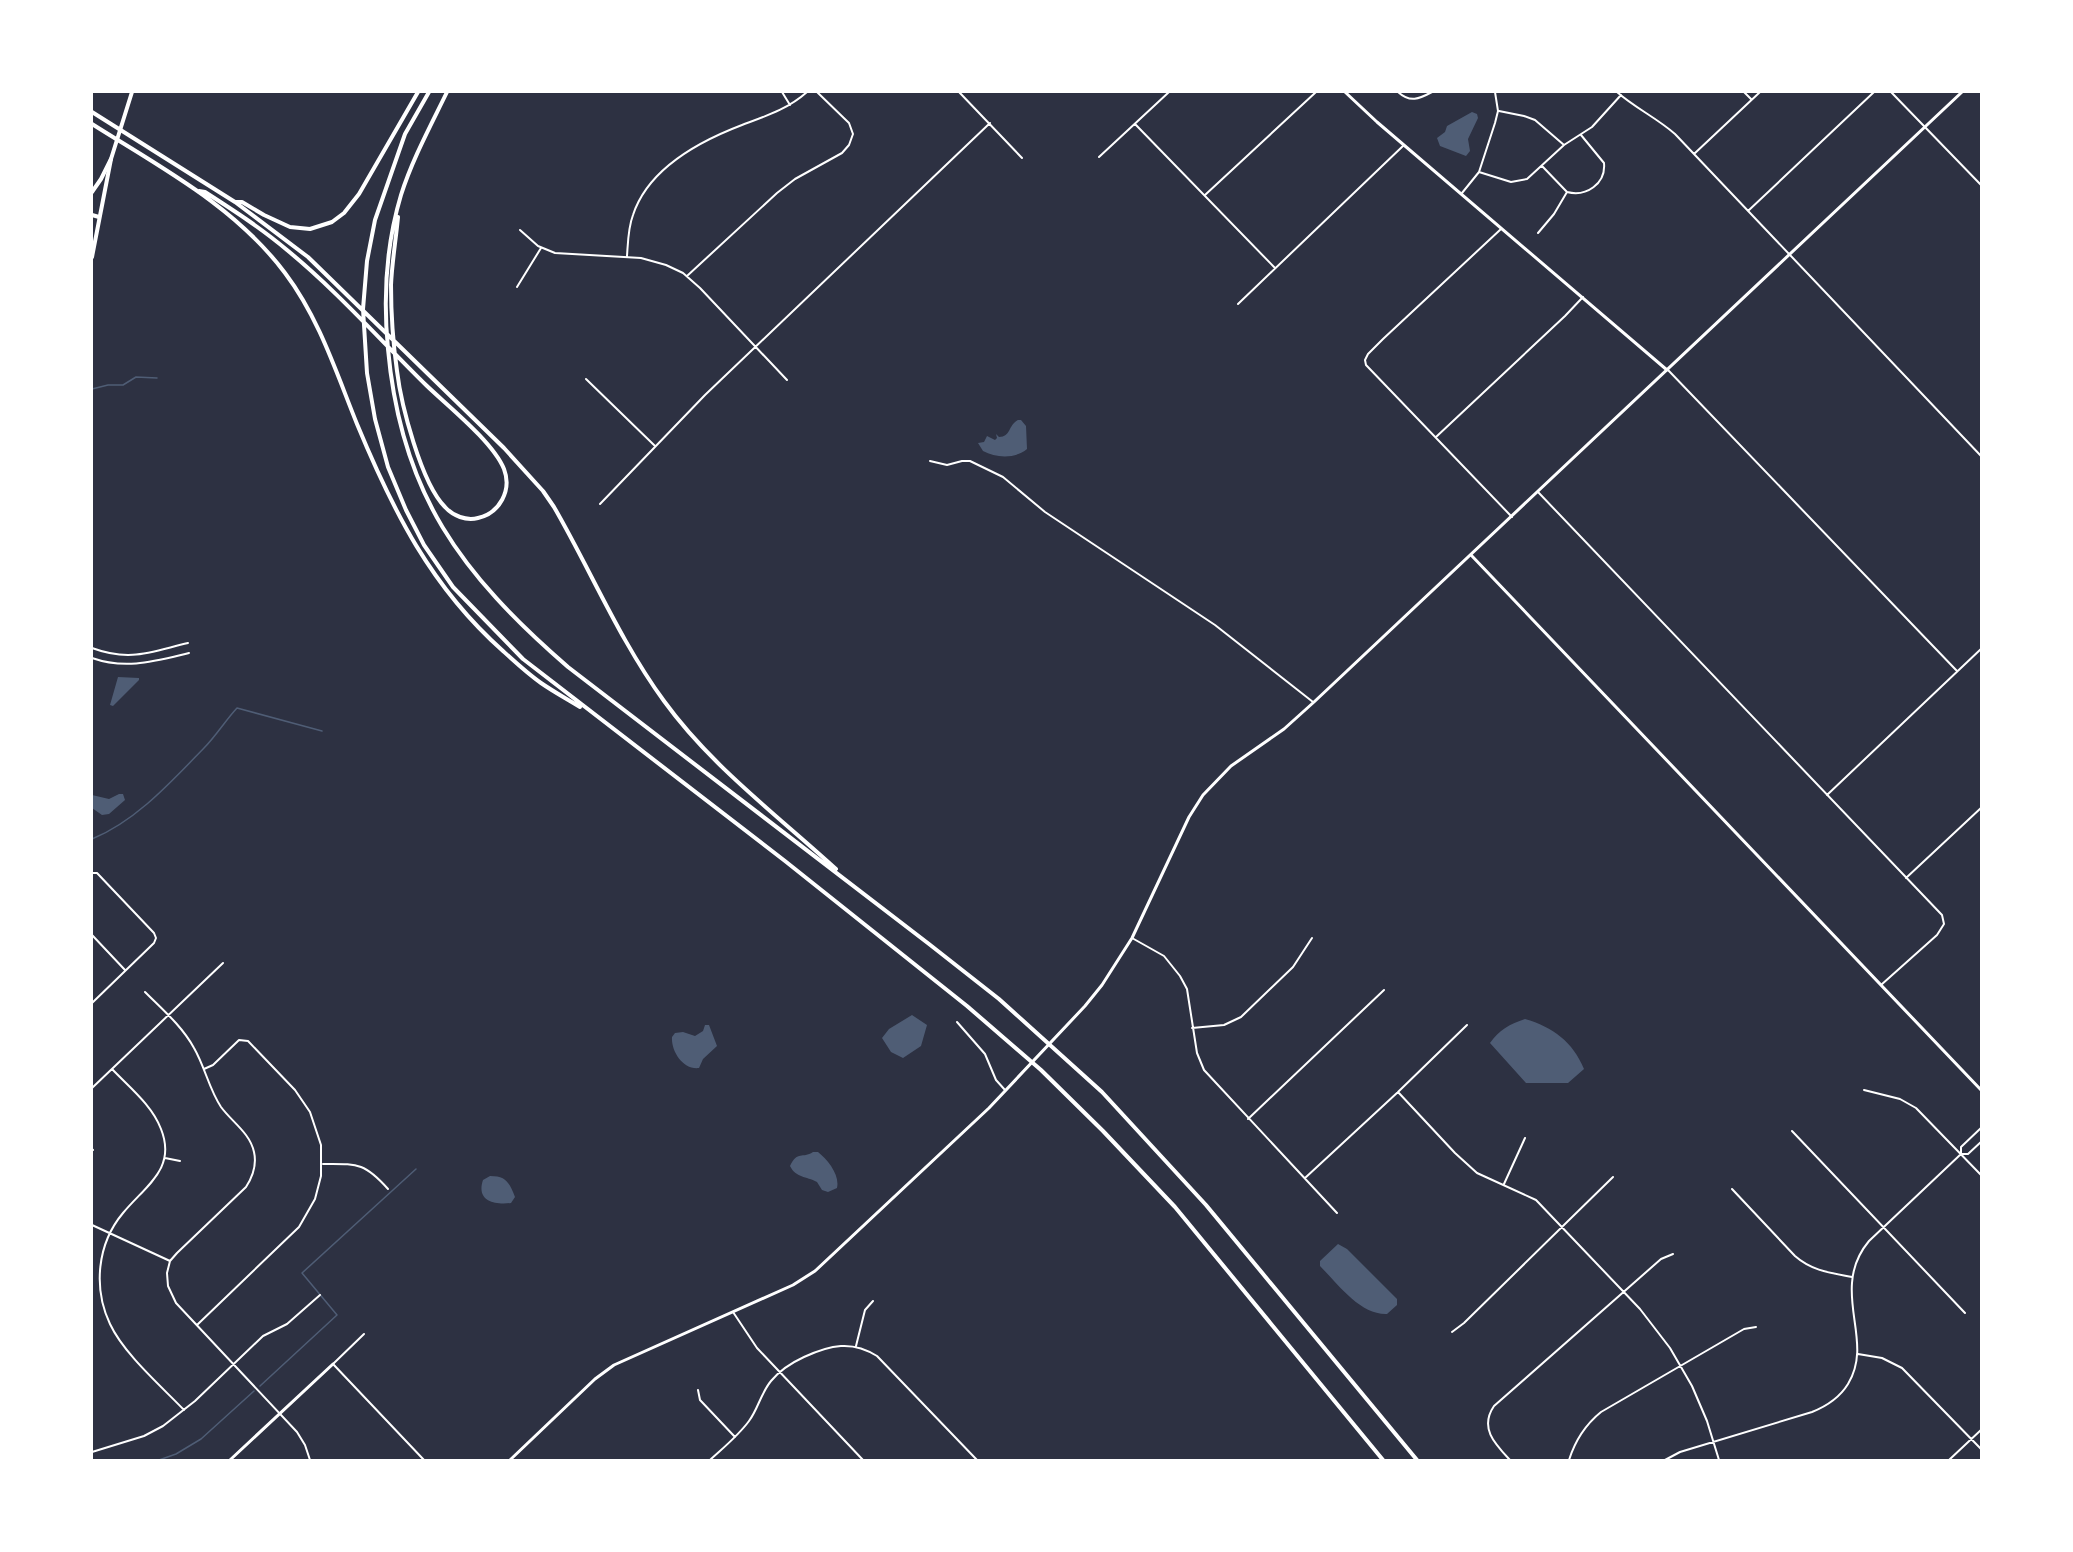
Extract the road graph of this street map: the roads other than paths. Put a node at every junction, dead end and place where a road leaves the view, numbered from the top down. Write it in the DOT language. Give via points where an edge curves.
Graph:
graph roads {
  1 [pos="132,92"];
  2 [pos="418,92"];
  3 [pos="429,92"];
  4 [pos="447,92"];
  5 [pos="782,92"];
  6 [pos="807,92"];
  7 [pos="817,92"];
  8 [pos="959,92"];
  9 [pos="1169,92"];
  10 [pos="1316,92"];
  11 [pos="1345,92"];
  12 [pos="1398,92"];
  13 [pos="1432,92"];
  14 [pos="1495,92"];
  15 [pos="1617,92"];
  16 [pos="1744,92"];
  17 [pos="1760,92"];
  18 [pos="1874,92"];
  19 [pos="1891,92"];
  20 [pos="1962,92"];
  21 [pos="1621,95"];
  22 [pos="1751,99"];
  23 [pos="790,105"];
  24 [pos="1498,111"];
  25 [pos="92,112"];
  26 [pos="990,123"];
  27 [pos="1135,124"];
  28 [pos="92,125"];
  29 [pos="1925,127"];
  30 [pos="1580,134"];
  31 [pos="1404,145"];
  32 [pos="1564,145"];
  33 [pos="1694,154"];
  34 [pos="1099,157"];
  35 [pos="1022,158"];
  36 [pos="111,159"];
  37 [pos="1542,166"];
  38 [pos="1479,172"];
  39 [pos="1982,186"];
  40 [pos="199,191"];
  41 [pos="92,192"];
  42 [pos="1567,192"];
  43 [pos="1462,194"];
  44 [pos="401,195"];
  45 [pos="1205,195"];
  46 [pos="235,202"];
  47 [pos="1748,211"];
  48 [pos="92,215"];
  49 [pos="99,220"];
  50 [pos="92,221"];
  51 [pos="1502,228"];
  52 [pos="520,230"];
  53 [pos="1538,233"];
  54 [pos="541,248"];
  55 [pos="1789,255"];
  56 [pos="92,257"];
  57 [pos="627,257"];
  58 [pos="1275,268"];
  59 [pos="687,276"];
  60 [pos="517,287"];
  61 [pos="1583,297"];
  62 [pos="1238,304"];
  63 [pos="755,346"];
  64 [pos="1667,370"];
  65 [pos="586,379"];
  66 [pos="787,380"];
  67 [pos="1436,437"];
  68 [pos="655,446"];
  69 [pos="1982,457"];
  70 [pos="930,461"];
  71 [pos="1538,492"];
  72 [pos="600,504"];
  73 [pos="1512,517"];
  74 [pos="1471,555"];
  75 [pos="188,643"];
  76 [pos="92,648"];
  77 [pos="1982,648"];
  78 [pos="189,653"];
  79 [pos="92,658"];
  80 [pos="1957,671"];
  81 [pos="1314,702"];
  82 [pos="597,718"];
  83 [pos="1827,795"];
  84 [pos="1982,807"];
  85 [pos="92,873"];
  86 [pos="1906,878"];
  87 [pos="855,887"];
  88 [pos="92,935"];
  89 [pos="1132,938"];
  90 [pos="1312,938"];
  91 [pos="223,963"];
  92 [pos="125,970"];
  93 [pos="1881,985"];
  94 [pos="1384,990"];
  95 [pos="145,992"];
  96 [pos="92,1003"];
  97 [pos="168,1015"];
  98 [pos="957,1022"];
  99 [pos="1467,1025"];
  100 [pos="1192,1028"];
  101 [pos="112,1069"];
  102 [pos="204,1070"];
  103 [pos="92,1088"];
  104 [pos="1006,1090"];
  105 [pos="1864,1090"];
  106 [pos="1982,1091"];
  107 [pos="1398,1092"];
  108 [pos="1248,1119"];
  109 [pos="1982,1127"];
  110 [pos="1792,1131"];
  111 [pos="1525,1138"];
  112 [pos="1982,1141"];
  113 [pos="1960,1154"];
  114 [pos="165,1158"];
  115 [pos="180,1161"];
  116 [pos="322,1164"];
  117 [pos="1982,1176"];
  118 [pos="1613,1177"];
  119 [pos="1304,1178"];
  120 [pos="1504,1184"];
  121 [pos="388,1189"];
  122 [pos="1732,1189"];
  123 [pos="1337,1213"];
  124 [pos="92,1225"];
  125 [pos="1562,1226"];
  126 [pos="1884,1227"];
  127 [pos="110,1233"];
  128 [pos="1673,1254"];
  129 [pos="170,1262"];
  130 [pos="1852,1277"];
  131 [pos="1625,1292"];
  132 [pos="320,1295"];
  133 [pos="873,1301"];
  134 [pos="733,1312"];
  135 [pos="1965,1313"];
  136 [pos="197,1325"];
  137 [pos="1756,1327"];
  138 [pos="1452,1332"];
  139 [pos="364,1334"];
  140 [pos="856,1346"];
  141 [pos="1858,1354"];
  142 [pos="234,1364"];
  143 [pos="333,1364"];
  144 [pos="1680,1364"];
  145 [pos="779,1372"];
  146 [pos="698,1389"];
  147 [pos="184,1410"];
  148 [pos="280,1413"];
  149 [pos="1982,1429"];
  150 [pos="735,1437"];
  151 [pos="1971,1440"];
  152 [pos="1714,1442"];
  153 [pos="1982,1450"];
  154 [pos="92,1452"];
  155 [pos="711,1460"];
  156 [pos="230,1461"];
  157 [pos="310,1461"];
  158 [pos="424,1461"];
  159 [pos="510,1461"];
  160 [pos="863,1461"];
  161 [pos="977,1461"];
  162 [pos="1383,1461"];
  163 [pos="1417,1461"];
  164 [pos="1510,1461"];
  165 [pos="1569,1461"];
  166 [pos="1665,1461"];
  167 [pos="1719,1461"];
  168 [pos="1949,1461"];
  1 -- 36 [label="main road"];
  2 -- 46 [label="main road" via="355,200 332,222 315,228 297,228"];
  3 -- 82 [label="main road" via="405,134 389,176 369,251 363,309 375,419 388,467 406,510 424,545 453,586 523,659"];
  4 -- 44 [label="main road"];
  5 -- 23 [label="street"];
  6 -- 23 [label="street"];
  7 -- 59 [label="street" via="849,123 853,134 849,145 777,193"];
  8 -- 26 [label="street"];
  9 -- 27 [label="street"];
  10 -- 45 [label="street"];
  11 -- 31 [label="main road"];
  12 -- 13 [label="street" via="1416,99"];
  14 -- 24 [label="street"];
  15 -- 21 [label="street"];
  16 -- 22 [label="street"];
  17 -- 22 [label="street"];
  18 -- 47 [label="street"];
  19 -- 29 [label="street"];
  20 -- 29 [label="main road"];
  21 -- 30 [label="street" via="1593,127"];
  21 -- 33 [label="street" via="1667,127"];
  22 -- 33 [label="street"];
  23 -- 57 [label="street" via="697,144 668,167 636,207"];
  24 -- 32 [label="street" via="1534,120"];
  24 -- 38 [label="street"];
  25 -- 46 [label="main road"];
  26 -- 35 [label="street"];
  26 -- 63 [label="street"];
  27 -- 34 [label="street"];
  27 -- 45 [label="street"];
  28 -- 40 [label="main road"];
  29 -- 39 [label="street"];
  29 -- 55 [label="main road"];
  30 -- 32 [label="street"];
  30 -- 42 [label="street" via="1604,163 1604,172 1590,190"];
  31 -- 43 [label="main road"];
  31 -- 58 [label="street"];
  32 -- 37 [label="street"];
  33 -- 47 [label="street"];
  36 -- 41 [label="main road"];
  36 -- 49 [label="main road"];
  37 -- 38 [label="street" via="1527,179 1511,182"];
  37 -- 42 [label="street"];
  38 -- 43 [label="street"];
  40 -- 44 [label="main road" via="241,215 303,264 345,304 418,376 480,437 503,467 507,485 499,505 488,515 477,518 462,518 441,503 419,457 404,407 394,345 392,285"];
  40 -- 82 [label="main road" via="264,247 302,299 324,340 400,520 445,590 516,663"];
  42 -- 53 [label="street"];
  43 -- 51 [label="main road"];
  44 -- 87 [label="main road" via="385,291 395,400 414,471 433,513 462,558 528,632 568,667"];
  45 -- 58 [label="street"];
  46 -- 87 [label="main road" via="298,249 345,293 543,491 636,658 677,719 724,769"];
  47 -- 55 [label="street"];
  48 -- 49 [label="main road"];
  49 -- 50 [label="main road"];
  49 -- 56 [label="main road"];
  51 -- 61 [label="main road"];
  51 -- 67 [label="street" via="1365,360"];
  52 -- 54 [label="street"];
  54 -- 57 [label="street" via="570,255"];
  54 -- 60 [label="street"];
  55 -- 64 [label="main road"];
  55 -- 69 [label="street"];
  57 -- 59 [label="street" via="656,261"];
  58 -- 62 [label="street"];
  59 -- 63 [label="street"];
  61 -- 64 [label="main road"];
  61 -- 67 [label="street"];
  63 -- 66 [label="street"];
  63 -- 68 [label="street"];
  64 -- 71 [label="main road"];
  64 -- 80 [label="street"];
  65 -- 68 [label="street"];
  67 -- 73 [label="street"];
  68 -- 72 [label="street"];
  70 -- 81 [label="street" via="947,465 970,461 1003,477 1045,512 1215,625"];
  71 -- 73 [label="main road"];
  71 -- 83 [label="street"];
  73 -- 74 [label="main road"];
  74 -- 81 [label="main road"];
  74 -- 93 [label="main road"];
  75 -- 76 [label="street" via="137,656"];
  77 -- 80 [label="street"];
  78 -- 79 [label="street" via="131,664"];
  80 -- 83 [label="street"];
  81 -- 89 [label="main road" via="1284,729 1231,766 1203,795"];
  82 -- 162 [label="main road" via="967,1006 1041,1070 1175,1208"];
  83 -- 86 [label="street"];
  84 -- 86 [label="street"];
  85 -- 92 [label="street" via="97,873 156,938"];
  86 -- 93 [label="street" via="1942,915 1944,924 1937,935"];
  87 -- 163 [label="main road" via="999,999 1102,1092 1206,1205"];
  88 -- 92 [label="street"];
  89 -- 100 [label="street" via="1164,956 1180,976 1187,989"];
  89 -- 104 [label="main road" via="1102,985"];
  90 -- 100 [label="street" via="1293,967 1241,1017 1224,1025"];
  91 -- 97 [label="street"];
  92 -- 96 [label="street"];
  93 -- 106 [label="main road"];
  94 -- 108 [label="street"];
  95 -- 97 [label="street"];
  97 -- 101 [label="street"];
  97 -- 102 [label="street" via="190,1041"];
  98 -- 104 [label="street" via="985,1054 996,1080"];
  99 -- 107 [label="street"];
  100 -- 108 [label="street" via="1204,1070"];
  101 -- 103 [label="street"];
  101 -- 114 [label="street" via="157,1120 165,1142"];
  102 -- 116 [label="street" via="239,1040 248,1041 306,1104 319,1135"];
  102 -- 129 [label="street" via="222,1108 251,1143 254,1168 241,1192"];
  104 -- 134 [label="main road" via="815,1271"];
  105 -- 113 [label="street" via="1908,1103"];
  107 -- 119 [label="street"];
  107 -- 120 [label="street" via="1477,1173"];
  108 -- 119 [label="street"];
  109 -- 113 [label="street" via="1961,1147"];
  110 -- 126 [label="street"];
  111 -- 120 [label="street"];
  112 -- 113 [label="street" via="1968,1154"];
  113 -- 117 [label="street"];
  113 -- 126 [label="street"];
  114 -- 115 [label="street"];
  114 -- 127 [label="street" via="152,1183 122,1214"];
  116 -- 121 [label="street" via="362,1166"];
  116 -- 136 [label="street" via="315,1199 299,1227"];
  118 -- 125 [label="street"];
  119 -- 123 [label="street"];
  120 -- 125 [label="street" via="1536,1200"];
  122 -- 130 [label="street" via="1798,1259 1821,1271"];
  124 -- 127 [label="street"];
  125 -- 131 [label="street"];
  125 -- 138 [label="street"];
  126 -- 130 [label="street" via="1862,1250"];
  126 -- 135 [label="street"];
  127 -- 129 [label="street"];
  127 -- 147 [label="street" via="99,1277 110,1324 126,1348"];
  128 -- 131 [label="street" via="1661,1259"];
  129 -- 136 [label="street" via="170,1291"];
  130 -- 141 [label="street"];
  131 -- 144 [label="street"];
  131 -- 164 [label="street" via="1492,1409 1489,1435"];
  132 -- 142 [label="street" via="287,1324 263,1336"];
  133 -- 140 [label="street" via="865,1310"];
  134 -- 145 [label="street"];
  134 -- 159 [label="main road" via="607,1370"];
  136 -- 142 [label="street"];
  137 -- 144 [label="street" via="1744,1329"];
  139 -- 143 [label="street"];
  140 -- 145 [label="street" via="823,1348"];
  140 -- 161 [label="street" via="883,1361"];
  141 -- 151 [label="street" via="1882,1358 1902,1368"];
  141 -- 152 [label="street" via="1847,1386 1826,1406"];
  142 -- 147 [label="street"];
  142 -- 148 [label="street"];
  143 -- 148 [label="main road"];
  143 -- 158 [label="street"];
  144 -- 152 [label="street"];
  144 -- 165 [label="street" via="1601,1412 1583,1431"];
  145 -- 150 [label="street"];
  145 -- 160 [label="street"];
  146 -- 150 [label="street" via="700,1400"];
  147 -- 154 [label="street" via="144,1436"];
  148 -- 156 [label="main road"];
  148 -- 157 [label="street" via="302,1439"];
  149 -- 151 [label="street"];
  150 -- 155 [label="street"];
  151 -- 153 [label="street"];
  151 -- 168 [label="street"];
  152 -- 166 [label="street"];
  152 -- 167 [label="street"];
}
